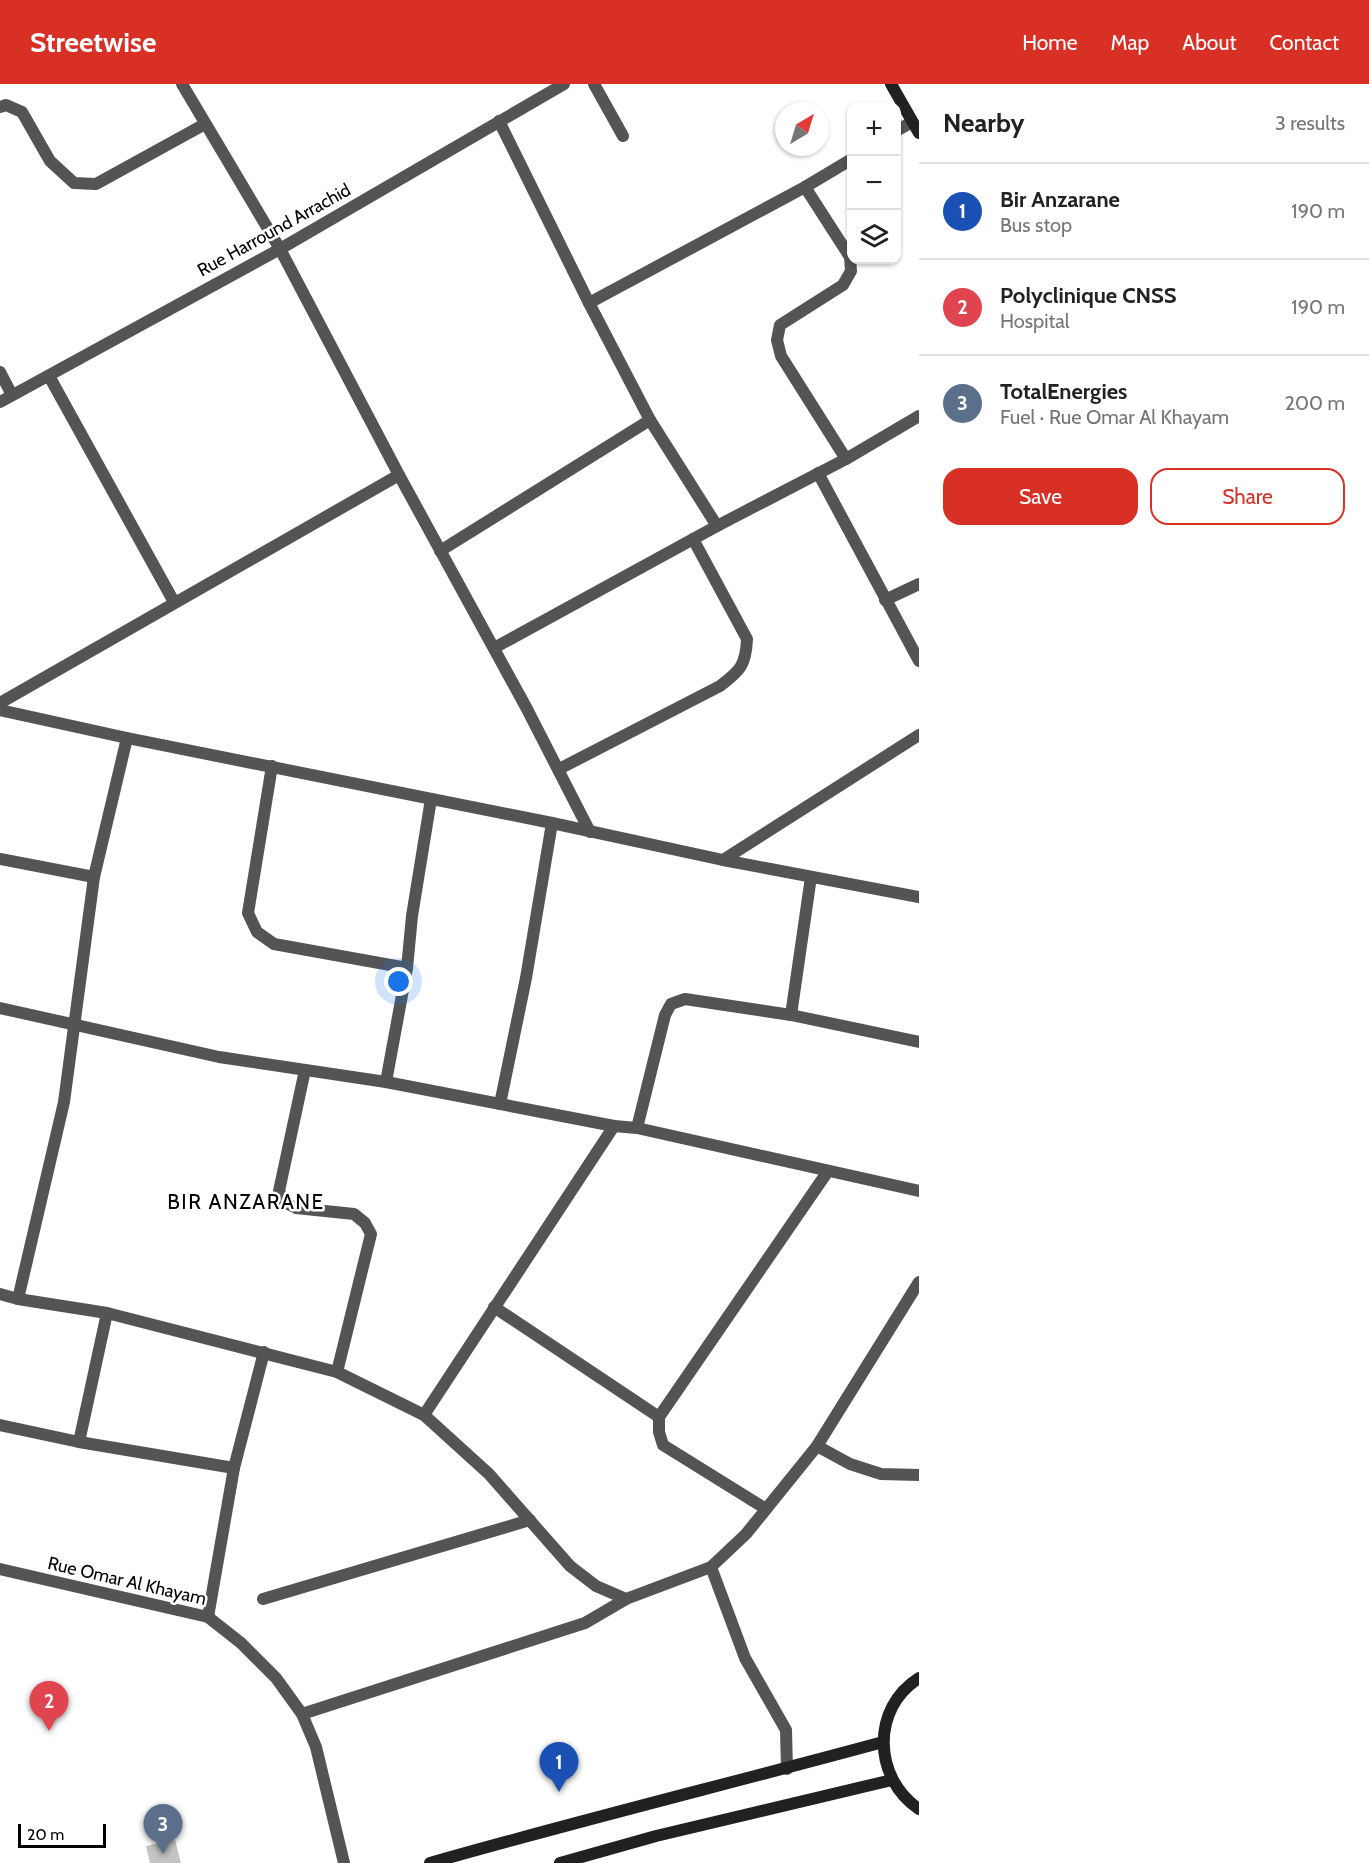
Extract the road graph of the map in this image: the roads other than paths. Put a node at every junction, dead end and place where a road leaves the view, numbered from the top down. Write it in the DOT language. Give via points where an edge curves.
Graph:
graph roads {
  1 [pos="182,84"];
  2 [pos="564,84"];
  3 [pos="594,84"];
  4 [pos="891,84"];
  5 [pos="0,107"];
  6 [pos="499,122"];
  7 [pos="912,122"];
  8 [pos="206,124"];
  9 [pos="901,129"];
  10 [pos="919,133"];
  11 [pos="623,136"];
  12 [pos="847,162"];
  13 [pos="805,188"];
  14 [pos="280,249"];
  15 [pos="589,303"];
  16 [pos="0,372"];
  17 [pos="49,375"];
  18 [pos="12,395"];
  19 [pos="0,402"];
  20 [pos="919,416"];
  21 [pos="650,420"];
  22 [pos="846,459"];
  23 [pos="818,473"];
  24 [pos="399,475"];
  25 [pos="717,526"];
  26 [pos="693,539"];
  27 [pos="440,551"];
  28 [pos="919,584"];
  29 [pos="885,600"];
  30 [pos="174,602"];
  31 [pos="494,648"];
  32 [pos="919,661"];
  33 [pos="0,703"];
  34 [pos="0,710"];
  35 [pos="919,735"];
  36 [pos="127,738"];
  37 [pos="272,766"];
  38 [pos="559,770"];
  39 [pos="430,798"];
  40 [pos="552,823"];
  41 [pos="590,832"];
  42 [pos="0,859"];
  43 [pos="723,860"];
  44 [pos="94,877"];
  45 [pos="811,877"];
  46 [pos="919,897"];
  47 [pos="407,968"];
  48 [pos="0,1008"];
  49 [pos="791,1015"];
  50 [pos="74,1023"];
  51 [pos="919,1042"];
  52 [pos="305,1070"];
  53 [pos="386,1082"];
  54 [pos="500,1104"];
  55 [pos="614,1126"];
  56 [pos="637,1128"];
  57 [pos="828,1171"];
  58 [pos="919,1191"];
  59 [pos="919,1282"];
  60 [pos="0,1294"];
  61 [pos="18,1299"];
  62 [pos="494,1307"];
  63 [pos="107,1313"];
  64 [pos="264,1352"];
  65 [pos="337,1372"];
  66 [pos="424,1415"];
  67 [pos="659,1417"];
  68 [pos="0,1425"];
  69 [pos="79,1442"];
  70 [pos="817,1446"];
  71 [pos="234,1468"];
  72 [pos="919,1475"];
  73 [pos="766,1509"];
  74 [pos="530,1520"];
  75 [pos="711,1567"];
  76 [pos="0,1569"];
  77 [pos="263,1599"];
  78 [pos="626,1599"];
  79 [pos="208,1617"];
  80 [pos="919,1678"];
  81 [pos="302,1714"];
  82 [pos="883,1742"];
  83 [pos="787,1769"];
  84 [pos="892,1780"];
  85 [pos="919,1809"];
  86 [pos="344,1863"];
  87 [pos="430,1863"];
  88 [pos="560,1863"];
  1 -- 8 [label="street"];
  2 -- 6 [label="street, Rue Harround Arrachid"];
  3 -- 11 [label="street"];
  4 -- 7 [label="main road"];
  5 -- 8 [label="street" via="6,105 22,112 50,161 74,183 96,184"];
  6 -- 14 [label="street, Rue Harround Arrachid"];
  6 -- 15 [label="street"];
  7 -- 9 [label="street"];
  7 -- 10 [label="main road"];
  8 -- 14 [label="street"];
  12 -- 13 [label="street"];
  13 -- 15 [label="street"];
  13 -- 22 [label="street" via="850,257 851,271 843,285 780,325 777,340 781,356"];
  14 -- 17 [label="street, Rue Harround Arrachid"];
  14 -- 24 [label="street"];
  15 -- 21 [label="street"];
  16 -- 18 [label="street"];
  17 -- 18 [label="street, Rue Harround Arrachid"];
  17 -- 30 [label="street"];
  18 -- 19 [label="street, Rue Harround Arrachid"];
  20 -- 22 [label="street"];
  21 -- 25 [label="street"];
  21 -- 27 [label="street"];
  22 -- 23 [label="street"];
  23 -- 25 [label="street"];
  23 -- 29 [label="street"];
  24 -- 27 [label="street"];
  24 -- 30 [label="street"];
  25 -- 26 [label="street"];
  26 -- 31 [label="street"];
  26 -- 38 [label="street" via="747,639 746,656 737,673 720,686"];
  27 -- 31 [label="street"];
  28 -- 29 [label="street"];
  29 -- 32 [label="street"];
  30 -- 33 [label="street"];
  31 -- 38 [label="street"];
  34 -- 36 [label="street"];
  35 -- 43 [label="street"];
  36 -- 37 [label="street"];
  36 -- 44 [label="street"];
  37 -- 39 [label="street"];
  37 -- 47 [label="street" via="248,913 257,932 274,944"];
  38 -- 41 [label="street"];
  39 -- 40 [label="street"];
  39 -- 47 [label="street"];
  40 -- 41 [label="street"];
  40 -- 54 [label="street"];
  41 -- 43 [label="street"];
  42 -- 44 [label="street"];
  43 -- 45 [label="street"];
  44 -- 50 [label="street"];
  45 -- 46 [label="street"];
  45 -- 49 [label="street"];
  47 -- 53 [label="street"];
  48 -- 50 [label="street"];
  49 -- 51 [label="street"];
  49 -- 56 [label="street" via="685,999 671,1004"];
  50 -- 52 [label="street" via="219,1057"];
  50 -- 61 [label="street" via="64,1102"];
  52 -- 53 [label="street"];
  52 -- 65 [label="street" via="279,1191 284,1202 296,1208 354,1214 371,1234"];
  53 -- 54 [label="street"];
  54 -- 55 [label="street"];
  55 -- 56 [label="street"];
  55 -- 62 [label="street"];
  56 -- 57 [label="street"];
  57 -- 58 [label="street"];
  57 -- 67 [label="street"];
  59 -- 70 [label="street"];
  60 -- 61 [label="street"];
  61 -- 63 [label="street"];
  62 -- 66 [label="street"];
  62 -- 67 [label="street"];
  63 -- 64 [label="street"];
  63 -- 69 [label="street"];
  64 -- 65 [label="street"];
  64 -- 71 [label="street"];
  65 -- 66 [label="street"];
  66 -- 74 [label="street" via="489,1474"];
  67 -- 73 [label="street" via="663,1445"];
  68 -- 69 [label="street"];
  69 -- 71 [label="street"];
  70 -- 72 [label="street" via="850,1464 880,1474"];
  70 -- 73 [label="street"];
  71 -- 79 [label="street"];
  73 -- 75 [label="street"];
  74 -- 77 [label="street"];
  74 -- 78 [label="street" via="570,1566 596,1586"];
  75 -- 78 [label="street"];
  75 -- 83 [label="street" via="745,1658 786,1730"];
  76 -- 79 [label="street, Rue Omar Al Khayam"];
  78 -- 81 [label="street" via="585,1623"];
  79 -- 81 [label="street, Rue Omar Al Khayam" via="276,1678"];
  80 -- 82 [label="main road" via="891,1708"];
  81 -- 86 [label="street, Rue Omar Al Khayam" via="316,1747"];
  82 -- 83 [label="main road"];
  82 -- 84 [label="main road"];
  83 -- 87 [label="main road"];
  84 -- 85 [label="main road" via="900,1793"];
  84 -- 88 [label="main road"];
}
